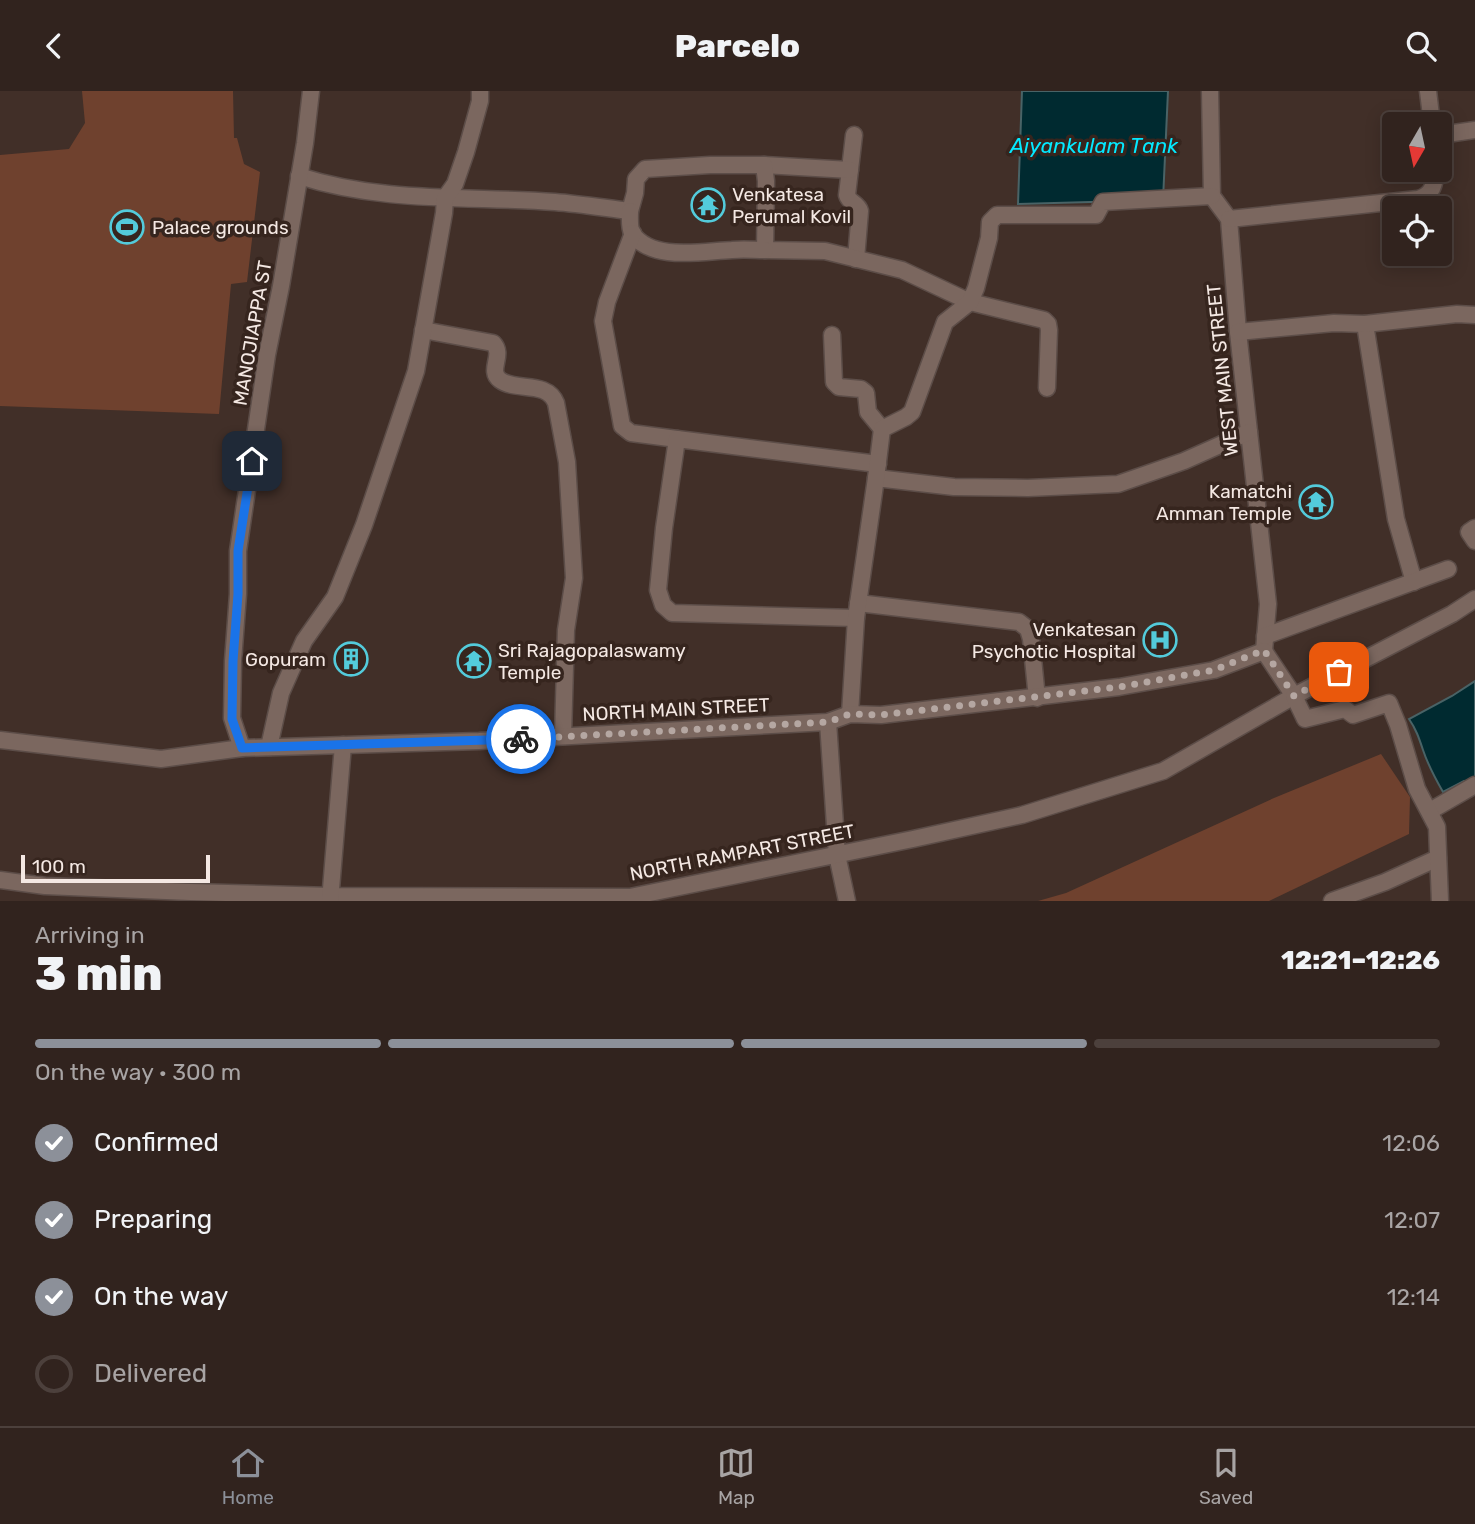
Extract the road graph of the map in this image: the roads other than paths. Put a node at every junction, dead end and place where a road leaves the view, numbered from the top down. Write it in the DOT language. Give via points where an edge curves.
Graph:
graph roads {
  1 [pos="312,91"];
  2 [pos="480,91"];
  3 [pos="1210,91"];
  4 [pos="1428,91"];
  5 [pos="1431,112"];
  6 [pos="1475,130"];
  7 [pos="1452,133"];
  8 [pos="854,135"];
  9 [pos="764,165"];
  10 [pos="850,170"];
  11 [pos="299,176"];
  12 [pos="1434,182"];
  13 [pos="1212,196"];
  14 [pos="445,205"];
  15 [pos="630,211"];
  16 [pos="1229,219"];
  17 [pos="633,233"];
  18 [pos="765,250"];
  19 [pos="856,259"];
  20 [pos="970,302"];
  21 [pos="1475,315"];
  22 [pos="1365,324"];
  23 [pos="423,330"];
  24 [pos="1238,332"];
  25 [pos="832,335"];
  26 [pos="1047,388"];
  27 [pos="882,429"];
  28 [pos="1250,432"];
  29 [pos="677,439"];
  30 [pos="877,471"];
  31 [pos="1475,528"];
  32 [pos="1475,541"];
  33 [pos="1448,569"];
  34 [pos="1414,582"];
  35 [pos="1475,599"];
  36 [pos="857,610"];
  37 [pos="1265,643"];
  38 [pos="1294,696"];
  39 [pos="1037,698"];
  40 [pos="850,714"];
  41 [pos="828,722"];
  42 [pos="563,736"];
  43 [pos="0,740"];
  44 [pos="343,745"];
  45 [pos="269,747"];
  46 [pos="242,748"];
  47 [pos="1475,785"];
  48 [pos="1430,811"];
  49 [pos="837,855"];
  50 [pos="1438,858"];
  51 [pos="0,880"];
  52 [pos="331,898"];
  53 [pos="847,901"];
  54 [pos="1332,901"];
  55 [pos="1440,901"];
  1 -- 11 [label="street, MANOJIAPPA ST"];
  2 -- 14 [label="street" via="466,152"];
  3 -- 13 [label="street"];
  4 -- 5 [label="street"];
  6 -- 7 [label="street"];
  8 -- 10 [label="street"];
  9 -- 10 [label="street"];
  9 -- 15 [label="street" via="645,169 636,179"];
  9 -- 18 [label="street"];
  10 -- 19 [label="street" via="848,198 860,211"];
  11 -- 14 [label="street"];
  11 -- 46 [label="street, MANOJIAPPA ST" via="238,551 232,719"];
  12 -- 16 [label="street" via="1431,191 1419,199"];
  13 -- 16 [label="street"];
  13 -- 20 [label="street" via="1103,202 1096,215 997,215 990,222"];
  14 -- 15 [label="street" via="556,202"];
  14 -- 23 [label="street"];
  15 -- 17 [label="street"];
  16 -- 24 [label="street, WEST MAIN STREET"];
  17 -- 18 [label="street" via="651,249 681,253"];
  17 -- 29 [label="street" via="603,321 622,426 631,433"];
  18 -- 19 [label="street" via="825,251"];
  19 -- 20 [label="street" via="902,270"];
  20 -- 26 [label="street" via="1048,324"];
  20 -- 27 [label="street" via="945,322 912,412"];
  21 -- 22 [label="street"];
  22 -- 24 [label="street"];
  22 -- 34 [label="street" via="1396,519"];
  23 -- 42 [label="street" via="493,343 500,380 554,397 567,462 574,578 566,630"];
  23 -- 45 [label="street" via="416,371 364,525 335,597 304,641 281,694"];
  24 -- 28 [label="street, WEST MAIN STREET"];
  25 -- 27 [label="street" via="834,381 838,387 866,393 868,412"];
  27 -- 30 [label="street"];
  28 -- 30 [label="street" via="1118,484 967,487"];
  28 -- 37 [label="street, WEST MAIN STREET" via="1268,604"];
  29 -- 30 [label="street"];
  29 -- 36 [label="street" via="658,590 663,605 672,613"];
  30 -- 36 [label="street"];
  31 -- 32 [label="street" via="1469,532"];
  33 -- 34 [label="street, NORTH MAIN STREET"];
  34 -- 37 [label="street, NORTH MAIN STREET"];
  35 -- 38 [label="street, NORTH RAMPART STREET"];
  36 -- 39 [label="street" via="1019,622 1031,639"];
  36 -- 40 [label="street"];
  37 -- 38 [label="street"];
  37 -- 39 [label="street, NORTH MAIN STREET" via="1214,670"];
  38 -- 48 [label="street" via="1305,719 1345,709 1353,715 1389,703"];
  38 -- 49 [label="street, NORTH RAMPART STREET" via="1163,771 1022,815"];
  39 -- 40 [label="street, NORTH MAIN STREET" via="881,715"];
  40 -- 41 [label="street, NORTH MAIN STREET"];
  41 -- 42 [label="street, NORTH MAIN STREET"];
  41 -- 49 [label="street"];
  42 -- 44 [label="street, NORTH MAIN STREET"];
  43 -- 46 [label="street, NORTH MAIN STREET" via="161,759"];
  44 -- 45 [label="street, NORTH MAIN STREET"];
  44 -- 52 [label="street"];
  45 -- 46 [label="street, NORTH MAIN STREET"];
  47 -- 48 [label="street"];
  48 -- 50 [label="street" via="1437,827"];
  49 -- 52 [label="street, NORTH RAMPART STREET" via="630,897"];
  49 -- 53 [label="street"];
  50 -- 54 [label="street"];
  50 -- 55 [label="street"];
  51 -- 52 [label="street, NORTH RAMPART STREET" via="96,889"];
}
